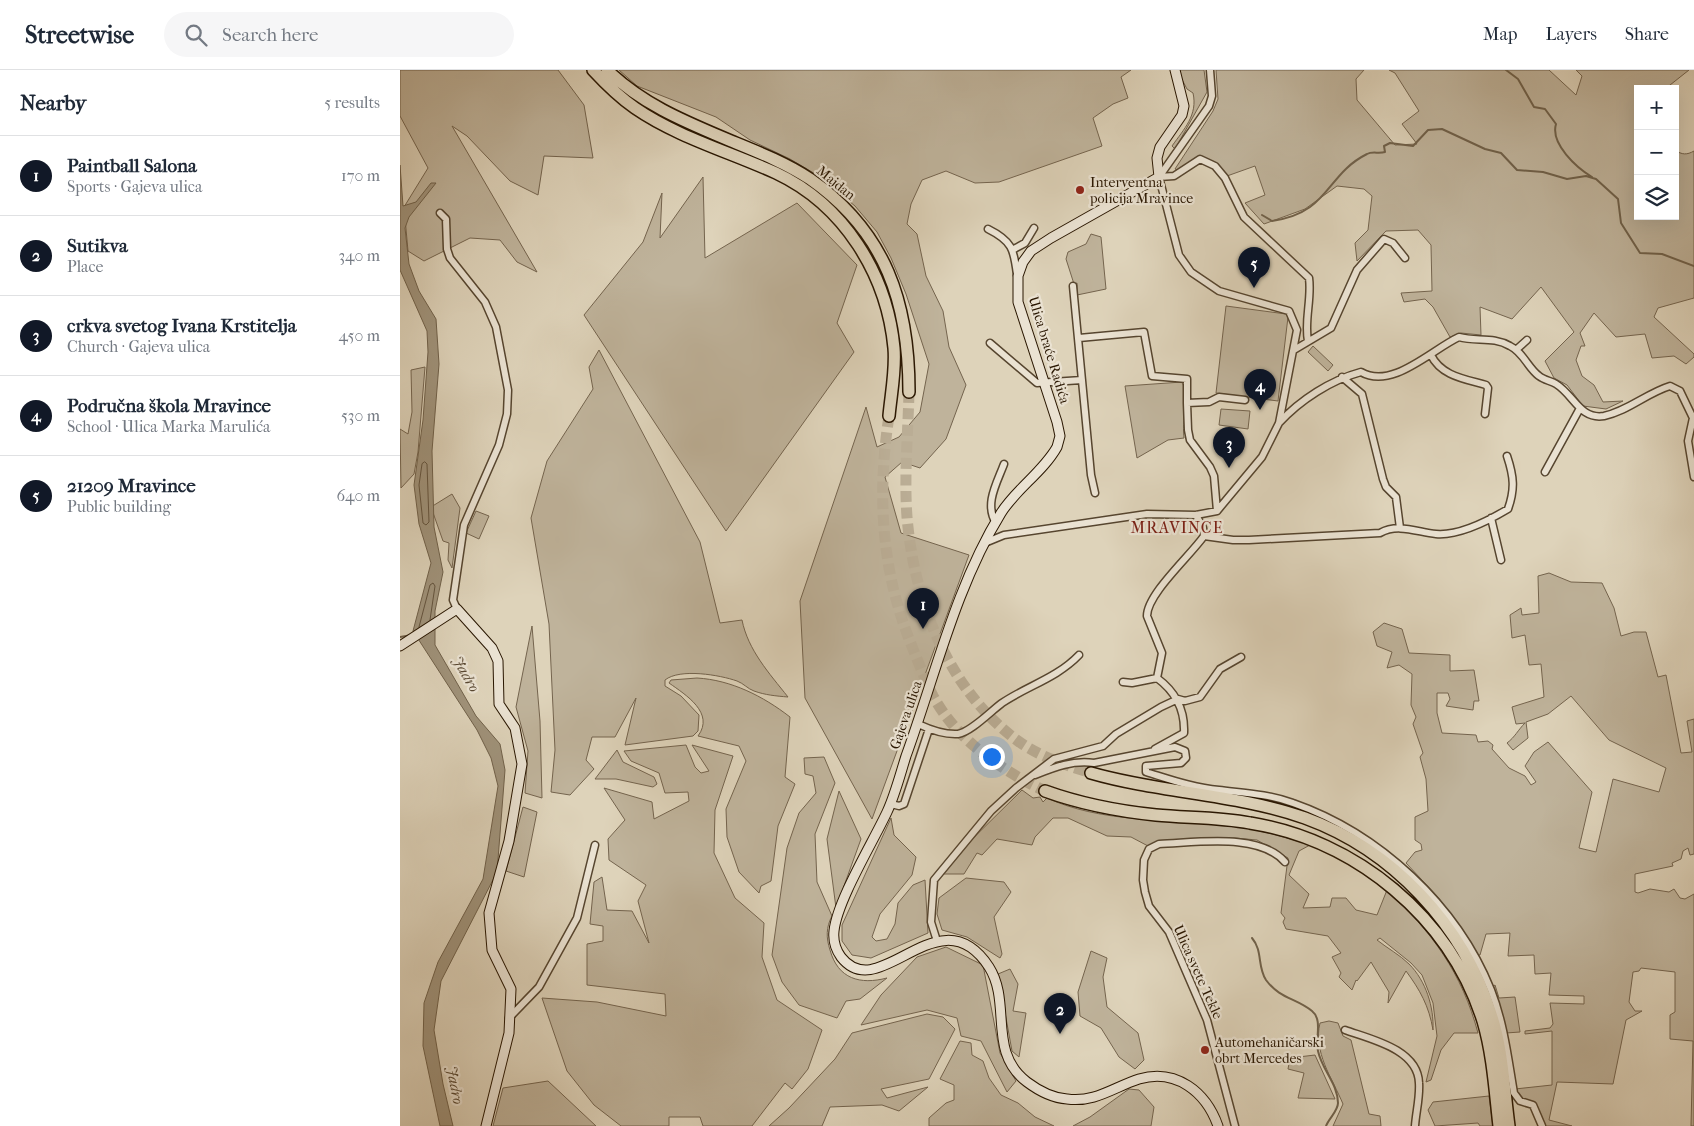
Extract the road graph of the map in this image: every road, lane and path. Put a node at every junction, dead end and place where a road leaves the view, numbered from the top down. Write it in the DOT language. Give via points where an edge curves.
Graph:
graph roads {
  1 [pos="593,70"];
  2 [pos="607,70"];
  3 [pos="1175,70"];
  4 [pos="1210,70"];
  5 [pos="639,104"];
  6 [pos="781,169"];
  7 [pos="1159,177"];
  8 [pos="440,213"];
  9 [pos="1034,228"];
  10 [pos="988,229"];
  11 [pos="1014,249"];
  12 [pos="1405,258"];
  13 [pos="1018,276"];
  14 [pos="1073,286"];
  15 [pos="1079,338"];
  16 [pos="1527,340"];
  17 [pos="1308,341"];
  18 [pos="990,343"];
  19 [pos="1517,349"];
  20 [pos="1294,350"];
  21 [pos="1431,355"];
  22 [pos="1342,377"];
  23 [pos="1082,380"];
  24 [pos="1044,382"];
  25 [pos="909,392"];
  26 [pos="1245,400"];
  27 [pos="1187,403"];
  28 [pos="1579,410"];
  29 [pos="1484,414"];
  30 [pos="889,416"];
  31 [pos="1279,423"];
  32 [pos="1507,456"];
  33 [pos="1004,464"];
  34 [pos="1545,472"];
  35 [pos="1694,478"];
  36 [pos="1095,493"];
  37 [pos="1217,511"];
  38 [pos="1196,516"];
  39 [pos="1491,518"];
  40 [pos="996,524"];
  41 [pos="1400,528"];
  42 [pos="1204,536"];
  43 [pos="987,542"];
  44 [pos="1502,560"];
  45 [pos="457,609"];
  46 [pos="403,644"];
  47 [pos="1079,655"];
  48 [pos="1241,657"];
  49 [pos="1157,678"];
  50 [pos="1123,682"];
  51 [pos="1178,699"];
  52 [pos="918,724"];
  53 [pos="929,730"];
  54 [pos="1137,755"];
  55 [pos="1035,774"];
  56 [pos="1090,774"];
  57 [pos="1045,791"];
  58 [pos="891,804"];
  59 [pos="595,845"];
  60 [pos="1285,862"];
  61 [pos="936,941"];
  62 [pos="509,1018"];
  63 [pos="1345,1030"];
  64 [pos="1506,1104"];
  65 [pos="486,1126"];
  66 [pos="1218,1126"];
  67 [pos="1235,1126"];
  68 [pos="1415,1126"];
  69 [pos="1499,1126"];
  70 [pos="1508,1126"];
  71 [pos="1514,1126"];
  72 [pos="1542,1126"];
  1 -- 5 [label="highway" via="614,91"];
  2 -- 5 [label="highway"];
  3 -- 7 [label="main road" via="1184,106 1182,115 1160,147 1157,158"];
  4 -- 7 [label="street" via="1212,96 1209,106"];
  5 -- 6 [label="highway" via="672,116"];
  6 -- 25 [label="highway, Majdan" via="832,196 864,230 882,257 901,307 907,335"];
  6 -- 30 [label="highway, Majdan" via="835,216 855,240 881,290 894,350"];
  7 -- 13 [label="main road, Ulica braće Radića" via="1031,251"];
  7 -- 17 [label="street" via="1174,176 1200,159 1215,166 1225,178 1244,217 1310,278"];
  7 -- 20 [label="street" via="1179,255 1191,272 1219,291 1289,311 1297,330"];
  8 -- 45 [label="street" via="446,219 450,258 485,302 496,327 508,390 507,414 499,445 464,525 453,600"];
  9 -- 11 [label="street" via="1025,243"];
  10 -- 11 [label="street"];
  11 -- 13 [label="street"];
  12 -- 17 [label="street" via="1384,239 1358,270 1331,328"];
  13 -- 24 [label="main road, Ulica braće Radića" via="1018,302"];
  14 -- 15 [label="street"];
  15 -- 23 [label="street"];
  15 -- 27 [label="street" via="1144,332 1152,376 1187,379"];
  16 -- 19 [label="street"];
  17 -- 20 [label="street"];
  18 -- 24 [label="street" via="1037,383"];
  19 -- 21 [label="street" via="1492,339 1458,337"];
  19 -- 28 [label="street" via="1540,377 1569,394"];
  20 -- 31 [label="street"];
  21 -- 22 [label="street" via="1387,377 1367,376 1361,372"];
  21 -- 29 [label="street" via="1443,371 1486,385"];
  22 -- 31 [label="street" via="1291,410"];
  22 -- 41 [label="street" via="1362,394 1383,479 1396,497"];
  23 -- 24 [label="street"];
  23 -- 36 [label="street" via="1090,475"];
  24 -- 40 [label="main road, Ulica braće Radića" via="1060,436 1057,447 1015,495"];
  26 -- 27 [label="street" via="1219,397 1209,402"];
  27 -- 37 [label="street" via="1190,440 1214,476"];
  28 -- 34 [label="street"];
  28 -- 35 [label="street" via="1605,416 1653,391 1670,386 1680,391 1693,418 1688,441"];
  31 -- 37 [label="street" via="1262,457"];
  32 -- 39 [label="street" via="1514,477 1514,492 1508,509"];
  33 -- 40 [label="street" via="991,502 990,514"];
  37 -- 38 [label="street"];
  38 -- 42 [label="street"];
  38 -- 43 [label="street" via="1147,514 1004,535"];
  39 -- 41 [label="street" via="1461,532 1438,534"];
  39 -- 44 [label="street"];
  40 -- 43 [label="main road, Ulica braće Radića"];
  41 -- 42 [label="street" via="1248,540"];
  42 -- 49 [label="street" via="1158,590 1147,610 1162,653"];
  43 -- 52 [label="main road, Gajeva ulica" via="960,597"];
  45 -- 46 [label="main road"];
  45 -- 62 [label="main road" via="492,648 498,661 499,704 515,728 522,764 509,841 489,913 492,950 511,989"];
  47 -- 53 [label="street" via="1067,668 1001,704 960,734"];
  48 -- 51 [label="street" via="1220,669 1200,696"];
  49 -- 50 [label="street"];
  49 -- 51 [label="street"];
  51 -- 54 [label="street" via="1184,733 1159,748"];
  51 -- 55 [label="street" via="1144,716 1103,746 1054,759"];
  52 -- 53 [label="street"];
  52 -- 58 [label="main road, Gajeva ulica"];
  53 -- 58 [label="street" via="904,804"];
  54 -- 55 [label="street" via="1094,764 1082,762 1057,766"];
  54 -- 72 [label="street" via="1174,747 1185,751 1186,758 1181,763 1146,766 1146,772 1218,790 1254,793 1293,803 1357,834 1404,868 1432,894 1473,953 1491,990 1502,1026 1514,1093 1520,1100 1533,1105"];
  55 -- 61 [label="street" via="991,811 934,880 931,922"];
  56 -- 64 [label="highway" via="1124,783 1259,806 1305,818 1353,840 1386,863 1438,914 1466,956 1492,1015"];
  57 -- 69 [label="highway" via="1100,807 1250,823 1302,835 1352,858 1391,886 1432,928 1458,966 1482,1020"];
  58 -- 61 [label="main road, Gajeva ulica" via="836,921 836,947 848,964 868,970 888,965 918,947"];
  59 -- 62 [label="street" via="577,918 539,987"];
  60 -- 67 [label="street, Ulica svete Tekle" via="1258,845 1237,842 1159,844 1149,849 1144,860 1142,880 1149,906 1169,932 1208,1020"];
  61 -- 66 [label="main road, Gajeva ulica" via="956,942 975,951 992,971 998,993 1003,1044 1014,1070 1036,1088 1063,1099 1087,1099 1155,1076 1164,1076 1184,1082 1207,1101"];
  62 -- 65 [label="main road" via="503,1059"];
  63 -- 68 [label="street" via="1395,1049 1410,1061 1418,1075"];
  64 -- 70 [label="highway"];
  64 -- 71 [label="highway" via="1512,1111"];
}
